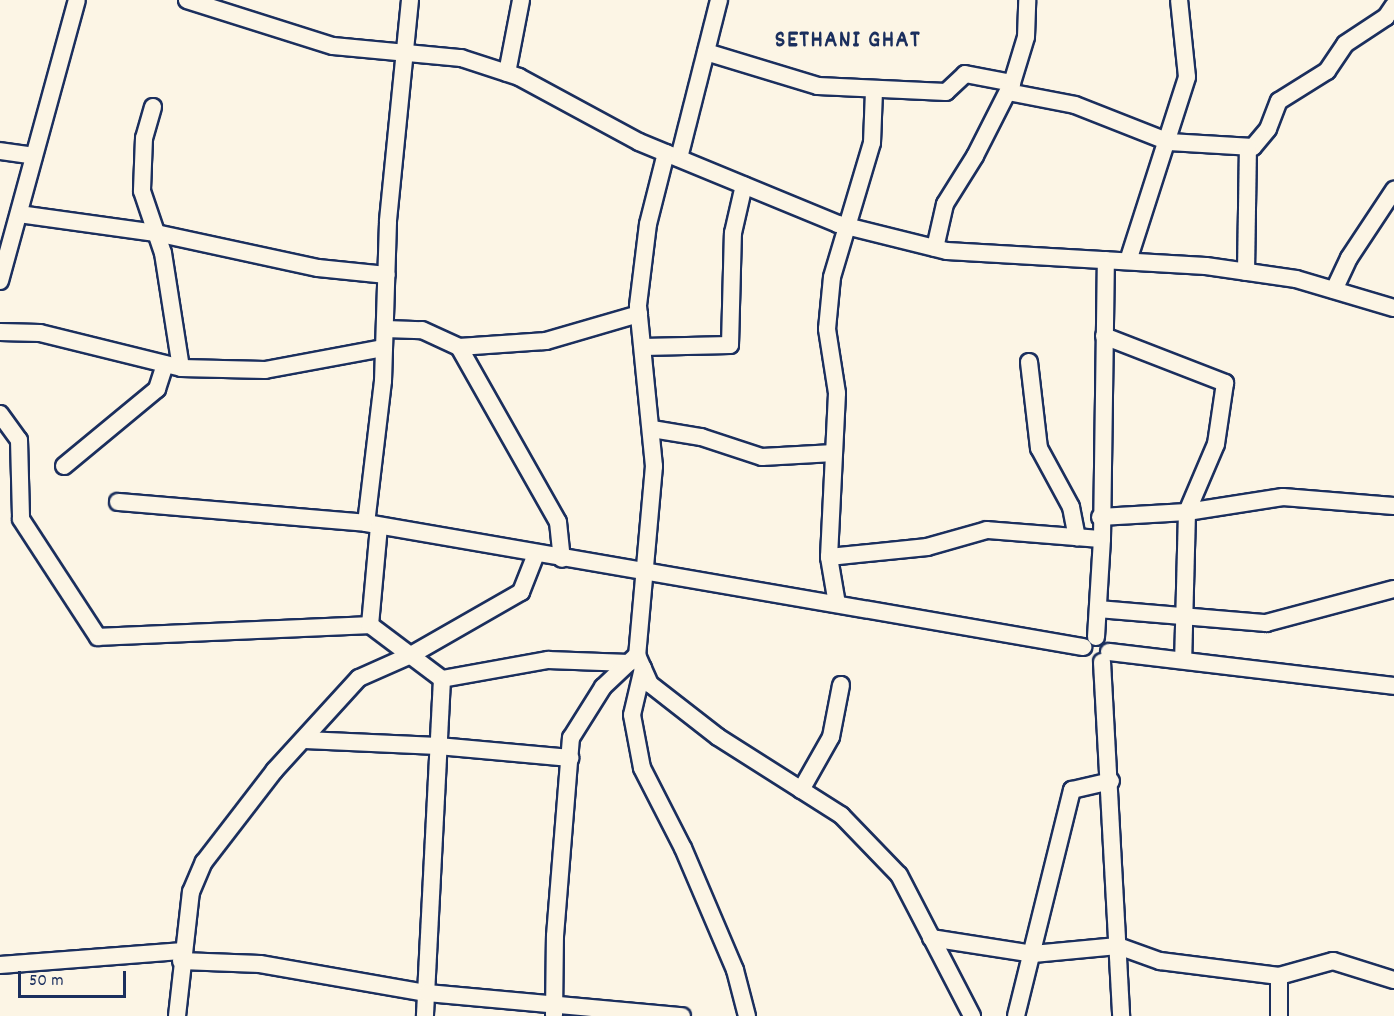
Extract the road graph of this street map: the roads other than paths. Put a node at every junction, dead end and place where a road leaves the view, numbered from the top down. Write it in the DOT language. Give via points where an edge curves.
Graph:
graph roads {
  1 [pos="77,0"];
  2 [pos="187,0"];
  3 [pos="410,0"];
  4 [pos="521,0"];
  5 [pos="719,0"];
  6 [pos="1027,0"];
  7 [pos="1179,0"];
  8 [pos="1394,4"];
  9 [pos="706,52"];
  10 [pos="403,53"];
  11 [pos="507,73"];
  12 [pos="1010,87"];
  13 [pos="874,92"];
  14 [pos="153,107"];
  15 [pos="1168,142"];
  16 [pos="1248,147"];
  17 [pos="0,151"];
  18 [pos="673,155"];
  19 [pos="34,156"];
  20 [pos="744,185"];
  21 [pos="1394,190"];
  22 [pos="18,214"];
  23 [pos="849,227"];
  24 [pos="156,233"];
  25 [pos="5,244"];
  26 [pos="935,248"];
  27 [pos="1106,260"];
  28 [pos="1128,261"];
  29 [pos="1246,272"];
  30 [pos="387,275"];
  31 [pos="0,281"];
  32 [pos="1334,290"];
  33 [pos="1394,308"];
  34 [pos="639,314"];
  35 [pos="385,329"];
  36 [pos="0,333"];
  37 [pos="1104,336"];
  38 [pos="643,346"];
  39 [pos="459,347"];
  40 [pos="384,348"];
  41 [pos="309,362"];
  42 [pos="1029,362"];
  43 [pos="173,366"];
  44 [pos="265,383"];
  45 [pos="0,414"];
  46 [pos="652,429"];
  47 [pos="834,453"];
  48 [pos="64,466"];
  49 [pos="118,502"];
  50 [pos="1394,506"];
  51 [pos="1187,512"];
  52 [pos="1100,517"];
  53 [pos="373,525"];
  54 [pos="1077,537"];
  55 [pos="1102,539"];
  56 [pos="536,554"];
  57 [pos="829,557"];
  58 [pos="561,559"];
  59 [pos="645,574"];
  60 [pos="1394,589"];
  61 [pos="837,603"];
  62 [pos="1098,609"];
  63 [pos="1185,616"];
  64 [pos="370,625"];
  65 [pos="1090,643"];
  66 [pos="411,655"];
  67 [pos="1106,657"];
  68 [pos="1183,660"];
  69 [pos="636,662"];
  70 [pos="442,679"];
  71 [pos="841,685"];
  72 [pos="1394,686"];
  73 [pos="305,740"];
  74 [pos="438,746"];
  75 [pos="570,758"];
  76 [pos="1111,781"];
  77 [pos="801,790"];
  78 [pos="931,938"];
  79 [pos="1118,946"];
  80 [pos="1033,954"];
  81 [pos="182,956"];
  82 [pos="0,965"];
  83 [pos="1279,976"];
  84 [pos="1394,980"];
  85 [pos="427,993"];
  86 [pos="554,1010"];
  87 [pos="177,1016"];
  88 [pos="425,1016"];
  89 [pos="682,1016"];
  90 [pos="747,1016"];
  91 [pos="972,1016"];
  92 [pos="1016,1016"];
  93 [pos="1121,1016"];
  94 [pos="1279,1016"];
  1 -- 19 [label="street"];
  2 -- 10 [label="street" via="333,46"];
  3 -- 10 [label="street"];
  4 -- 11 [label="street"];
  5 -- 9 [label="street"];
  6 -- 12 [label="street" via="1026,37"];
  7 -- 15 [label="street" via="1187,77"];
  8 -- 16 [label="street" via="1386,17 1345,44 1327,71 1280,100 1268,129 1253,147"];
  9 -- 13 [label="street" via="818,86"];
  9 -- 18 [label="street"];
  10 -- 11 [label="street" via="461,58"];
  10 -- 30 [label="street"];
  11 -- 18 [label="street"];
  12 -- 13 [label="street" via="965,74 946,92"];
  12 -- 15 [label="street" via="1075,105"];
  12 -- 26 [label="street" via="945,204"];
  13 -- 23 [label="street" via="872,143"];
  14 -- 24 [label="street" via="144,138 142,191"];
  15 -- 16 [label="street"];
  15 -- 28 [label="street"];
  16 -- 29 [label="street"];
  17 -- 19 [label="street"];
  18 -- 20 [label="street"];
  18 -- 34 [label="street" via="648,224"];
  19 -- 22 [label="street"];
  20 -- 23 [label="street"];
  20 -- 38 [label="street" via="733,233 730,345"];
  21 -- 32 [label="street"];
  22 -- 24 [label="street"];
  22 -- 25 [label="street"];
  23 -- 26 [label="street"];
  23 -- 47 [label="street" via="832,277 827,329 837,393"];
  24 -- 30 [label="street" via="318,268"];
  24 -- 43 [label="street"];
  25 -- 31 [label="street"];
  26 -- 27 [label="street"];
  27 -- 28 [label="street"];
  27 -- 37 [label="street"];
  28 -- 29 [label="street"];
  29 -- 32 [label="street" via="1296,279"];
  30 -- 35 [label="street"];
  32 -- 33 [label="street"];
  34 -- 38 [label="street"];
  34 -- 39 [label="street" via="546,341"];
  35 -- 39 [label="street" via="422,330"];
  35 -- 40 [label="street"];
  36 -- 43 [label="street" via="40,333"];
  37 -- 51 [label="street" via="1225,383 1216,444"];
  37 -- 52 [label="street"];
  38 -- 46 [label="street"];
  39 -- 58 [label="street" via="558,522"];
  40 -- 41 [label="street"];
  40 -- 53 [label="street"];
  41 -- 43 [label="street" via="265,370"];
  41 -- 44 [label="street"];
  42 -- 54 [label="street" via="1039,448 1071,507"];
  43 -- 48 [label="street" via="157,389"];
  45 -- 64 [label="street" via="19,440 21,519 98,637"];
  46 -- 47 [label="street" via="701,437 762,457"];
  46 -- 59 [label="street" via="654,466"];
  47 -- 57 [label="street"];
  49 -- 53 [label="street"];
  50 -- 51 [label="street" via="1283,497"];
  51 -- 52 [label="street"];
  51 -- 63 [label="street"];
  52 -- 55 [label="street"];
  53 -- 56 [label="street"];
  53 -- 64 [label="street"];
  54 -- 55 [label="street"];
  54 -- 57 [label="street" via="987,530 927,547"];
  55 -- 62 [label="street"];
  56 -- 58 [label="street"];
  56 -- 66 [label="street" via="521,592"];
  57 -- 61 [label="street"];
  58 -- 59 [label="street"];
  59 -- 61 [label="street"];
  59 -- 69 [label="street"];
  60 -- 63 [label="street" via="1266,623"];
  61 -- 65 [label="street"];
  62 -- 63 [label="street"];
  62 -- 65 [label="street"];
  63 -- 68 [label="street"];
  64 -- 66 [label="street"];
  65 -- 67 [label="street" via="1104,640"];
  65 -- 67 [label="street" via="1090,662"];
  66 -- 70 [label="street"];
  66 -- 73 [label="street" via="359,678"];
  67 -- 68 [label="street"];
  67 -- 76 [label="street"];
  68 -- 72 [label="street"];
  69 -- 70 [label="street" via="548,660"];
  69 -- 75 [label="street" via="603,687 571,738"];
  69 -- 77 [label="street" via="650,684 718,737"];
  69 -- 90 [label="street" via="632,715 642,768 735,970"];
  70 -- 74 [label="street"];
  71 -- 77 [label="street" via="831,737"];
  73 -- 74 [label="street"];
  73 -- 81 [label="street" via="274,771 204,862 191,892"];
  74 -- 75 [label="street"];
  74 -- 85 [label="street"];
  75 -- 86 [label="street" via="555,936"];
  76 -- 79 [label="street"];
  76 -- 80 [label="street" via="1072,790"];
  77 -- 78 [label="street" via="841,815 898,875"];
  78 -- 80 [label="street"];
  78 -- 91 [label="street"];
  79 -- 80 [label="street"];
  79 -- 83 [label="street" via="1160,961"];
  79 -- 93 [label="street"];
  80 -- 92 [label="street"];
  81 -- 82 [label="street"];
  81 -- 85 [label="street" via="260,964"];
  81 -- 87 [label="street"];
  83 -- 84 [label="street" via="1333,961"];
  83 -- 94 [label="street"];
  85 -- 86 [label="street"];
  85 -- 88 [label="street"];
  86 -- 89 [label="street"];
}
